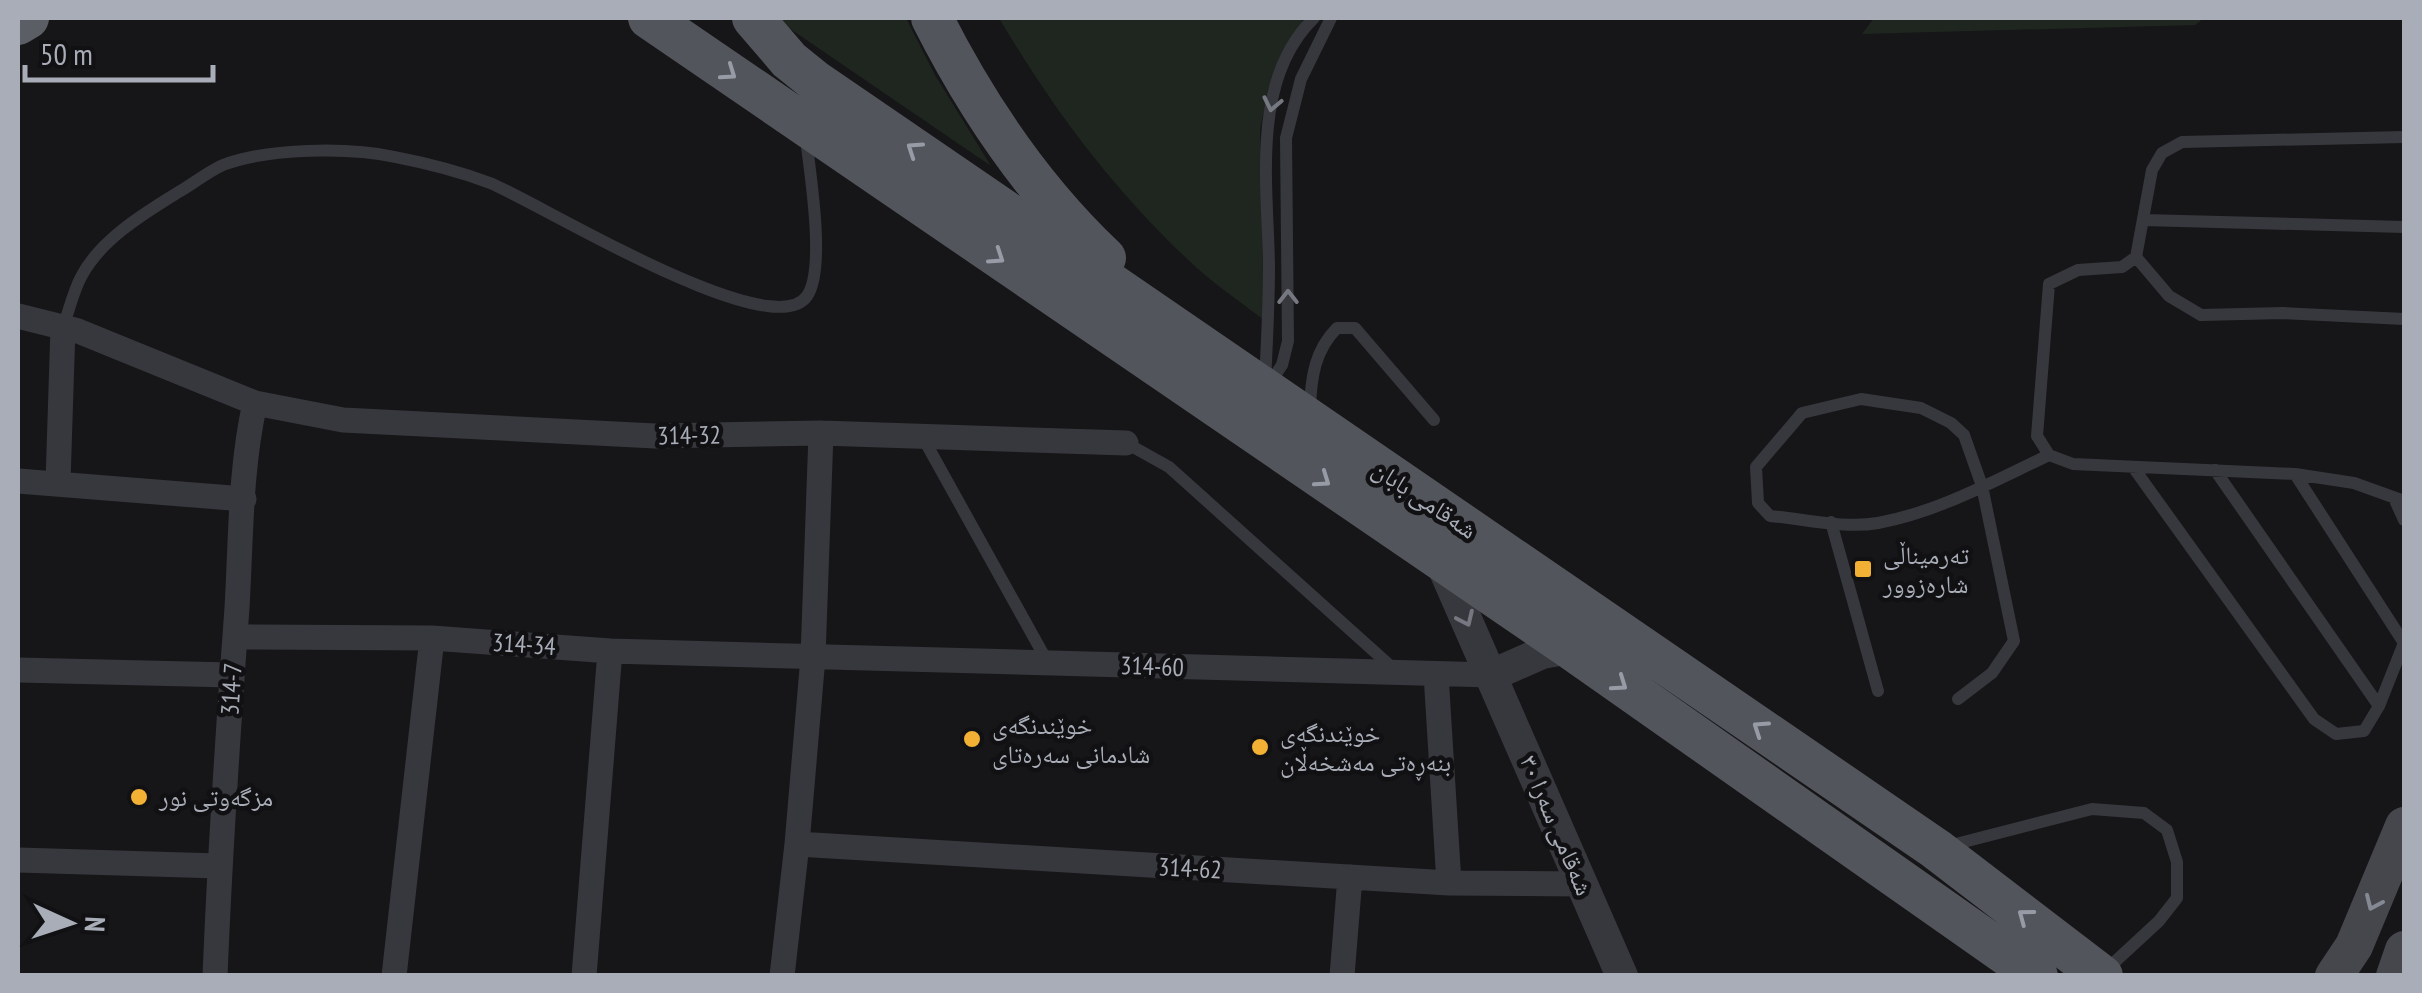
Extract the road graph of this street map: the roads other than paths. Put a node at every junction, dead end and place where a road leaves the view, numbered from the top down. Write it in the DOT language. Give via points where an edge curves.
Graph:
graph roads {
  1 [pos="28,18"];
  2 [pos="649,18"];
  3 [pos="754,18"];
  4 [pos="932,18"];
  5 [pos="1314,18"];
  6 [pos="1331,18"];
  7 [pos="18,24"];
  8 [pos="805,126"];
  9 [pos="2404,137"];
  10 [pos="2144,220"];
  11 [pos="2404,227"];
  12 [pos="2136,257"];
  13 [pos="18,316"];
  14 [pos="2404,319"];
  15 [pos="63,327"];
  16 [pos="1210,352"];
  17 [pos="255,402"];
  18 [pos="1253,406"];
  19 [pos="1434,420"];
  20 [pos="1296,428"];
  21 [pos="821,433"];
  22 [pos="922,436"];
  23 [pos="1126,443"];
  24 [pos="2050,456"];
  25 [pos="2133,466"];
  26 [pos="2215,470"];
  27 [pos="2295,474"];
  28 [pos="18,481"];
  29 [pos="58,482"];
  30 [pos="1982,486"];
  31 [pos="244,499"];
  32 [pos="2399,499"];
  33 [pos="2404,520"];
  34 [pos="1831,522"];
  35 [pos="1441,562"];
  36 [pos="235,637"];
  37 [pos="432,638"];
  38 [pos="2404,643"];
  39 [pos="1570,648"];
  40 [pos="610,650"];
  41 [pos="812,658"];
  42 [pos="1048,664"];
  43 [pos="18,670"];
  44 [pos="1398,673"];
  45 [pos="1436,674"];
  46 [pos="232,675"];
  47 [pos="1492,676"];
  48 [pos="1878,691"];
  49 [pos="1958,699"];
  50 [pos="2380,706"];
  51 [pos="2404,826"];
  52 [pos="798,844"];
  53 [pos="1936,848"];
  54 [pos="18,860"];
  55 [pos="219,866"];
  56 [pos="1350,877"];
  57 [pos="1449,883"];
  58 [pos="1582,884"];
  59 [pos="2404,950"];
  60 [pos="2101,975"];
  61 [pos="215,976"];
  62 [pos="394,976"];
  63 [pos="584,976"];
  64 [pos="782,976"];
  65 [pos="1342,976"];
  66 [pos="1622,976"];
  67 [pos="2037,976"];
  68 [pos="2334,976"];
  69 [pos="2395,976"];
  1 -- 7 [label="highway"];
  2 -- 8 [label="main road, one-way"];
  16 -- 3 [label="main road, شەقامی بابان, one-way" via="815,81"];
  4 -- 16 [label="main road" via="979,105 1052,202"];
  5 -- 18 [label="lane, one-way" via="1282,68 1269,119 1270,298"];
  18 -- 6 [label="lane, one-way" via="1282,364 1288,342 1289,118"];
  8 -- 15 [label="lane" via="815,276 806,298 788,310 708,292 489,183 394,156 298,150 222,166 146,213 82,276"];
  8 -- 18 [label="main road, one-way"];
  9 -- 10 [label="lane" via="2182,142 2162,153 2152,170"];
  10 -- 11 [label="lane"];
  10 -- 12 [label="lane"];
  12 -- 14 [label="lane" via="2169,296 2201,316"];
  12 -- 24 [label="lane" via="2122,267 2078,270 2049,284 2037,436"];
  13 -- 15 [label="street, 314-32"];
  15 -- 17 [label="street, 314-32"];
  15 -- 29 [label="street"];
  16 -- 18 [label="main road, شەقامی بابان"];
  17 -- 21 [label="street, 314-32" via="343,420 549,432"];
  17 -- 31 [label="street, 314-7"];
  18 -- 20 [label="main road, شەقامی بابان"];
  19 -- 20 [label="lane" via="1355,328 1344,327 1327,338 1316,358"];
  20 -- 35 [label="main road, one-way"];
  53 -- 20 [label="main road, شەقامی بابان, one-way"];
  21 -- 22 [label="street, 314-32"];
  21 -- 41 [label="street"];
  22 -- 23 [label="street, 314-32"];
  22 -- 42 [label="lane"];
  23 -- 44 [label="lane" via="1169,467"];
  24 -- 25 [label="lane" via="2074,464"];
  24 -- 30 [label="lane"];
  25 -- 26 [label="lane"];
  25 -- 50 [label="lane" via="2314,719 2336,734 2352,734 2364,731"];
  26 -- 27 [label="lane"];
  26 -- 50 [label="lane"];
  27 -- 32 [label="lane" via="2354,483"];
  27 -- 38 [label="lane"];
  28 -- 29 [label="street"];
  29 -- 31 [label="street"];
  30 -- 34 [label="lane" via="1875,524"];
  30 -- 34 [label="lane" via="1964,435 1921,408 1861,399 1802,413 1756,467 1758,503 1770,516"];
  30 -- 49 [label="lane" via="2014,641 1992,673"];
  31 -- 36 [label="street, 314-7"];
  32 -- 33 [label="lane"];
  34 -- 48 [label="lane"];
  35 -- 39 [label="main road"];
  35 -- 47 [label="street, شەقامی سەرا ٣٠, one-way"];
  36 -- 37 [label="street, 314-34"];
  36 -- 46 [label="street, 314-7"];
  37 -- 40 [label="street, 314-34"];
  37 -- 62 [label="street"];
  38 -- 50 [label="lane"];
  39 -- 47 [label="street" via="1542,652"];
  39 -- 67 [label="main road, one-way"];
  40 -- 41 [label="street, 314-34"];
  40 -- 63 [label="street"];
  41 -- 42 [label="street, 314-60"];
  41 -- 52 [label="street"];
  42 -- 44 [label="street, 314-60"];
  43 -- 46 [label="street"];
  44 -- 45 [label="street, 314-60"];
  45 -- 47 [label="street, 314-60"];
  45 -- 57 [label="street"];
  46 -- 55 [label="street, 314-7"];
  47 -- 58 [label="street, شەقامی سەرا ٣٠"];
  51 -- 68 [label="main road, one-way" via="2354,946"];
  52 -- 56 [label="street, 314-62"];
  52 -- 64 [label="street"];
  60 -- 53 [label="main road, شەقامی بابان, one-way"];
  53 -- 60 [label="lane" via="2092,809 2144,813 2166,830 2177,862 2177,898"];
  54 -- 55 [label="street"];
  55 -- 61 [label="street, 314-7"];
  56 -- 57 [label="street, 314-62"];
  56 -- 65 [label="street"];
  57 -- 58 [label="street, 314-62"];
  58 -- 66 [label="street, شەقامی سەرا ٣٠"];
  59 -- 69 [label="main road"];
}
